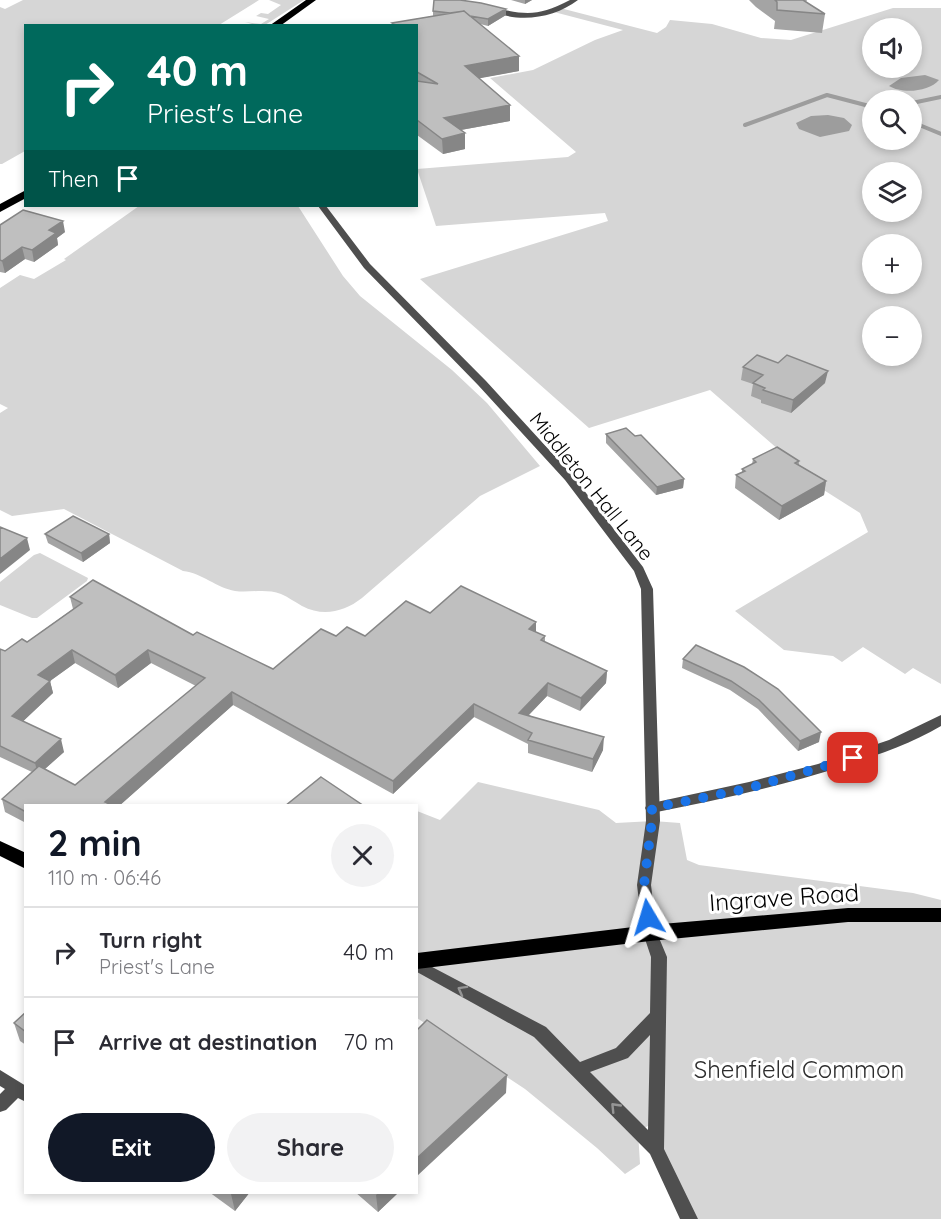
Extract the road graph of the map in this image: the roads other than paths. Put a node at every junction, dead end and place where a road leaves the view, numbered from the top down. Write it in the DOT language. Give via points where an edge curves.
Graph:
graph roads {
  1 [pos="312,0"];
  2 [pos="575,0"];
  3 [pos="478,5"];
  4 [pos="276,24"];
  5 [pos="24,194"];
  6 [pos="323,207"];
  7 [pos="0,209"];
  8 [pos="941,720"];
  9 [pos="652,808"];
  10 [pos="0,848"];
  11 [pos="24,861"];
  12 [pos="941,915"];
  13 [pos="650,933"];
  14 [pos="418,963"];
  15 [pos="418,964"];
  16 [pos="657,1017"];
  17 [pos="579,1069"];
  18 [pos="0,1077"];
  19 [pos="21,1092"];
  20 [pos="0,1106"];
  21 [pos="656,1149"];
  22 [pos="689,1219"];
  1 -- 4 [label="main road"];
  2 -- 3 [label="street" via="549,14 536,16"];
  5 -- 7 [label="main road"];
  6 -- 9 [label="street, Middleton Hall Lane" via="367,266 569,478 639,570 647,589"];
  8 -- 9 [label="street" via="889,747 818,770"];
  9 -- 13 [label="street, Middleton Hall Lane" via="644,885"];
  10 -- 11 [label="main road"];
  12 -- 13 [label="main road, Ingrave Road" via="848,915"];
  13 -- 14 [label="main road, Ingrave Road"];
  13 -- 16 [label="street, Middleton Hall Lane" via="658,957"];
  17 -- 15 [label="street, one-way" via="540,1032"];
  16 -- 17 [label="street" via="622,1053"];
  16 -- 21 [label="street, Middleton Hall Lane"];
  21 -- 17 [label="street, one-way"];
  18 -- 19 [label="street"];
  19 -- 20 [label="street"];
  21 -- 22 [label="street"];
}
